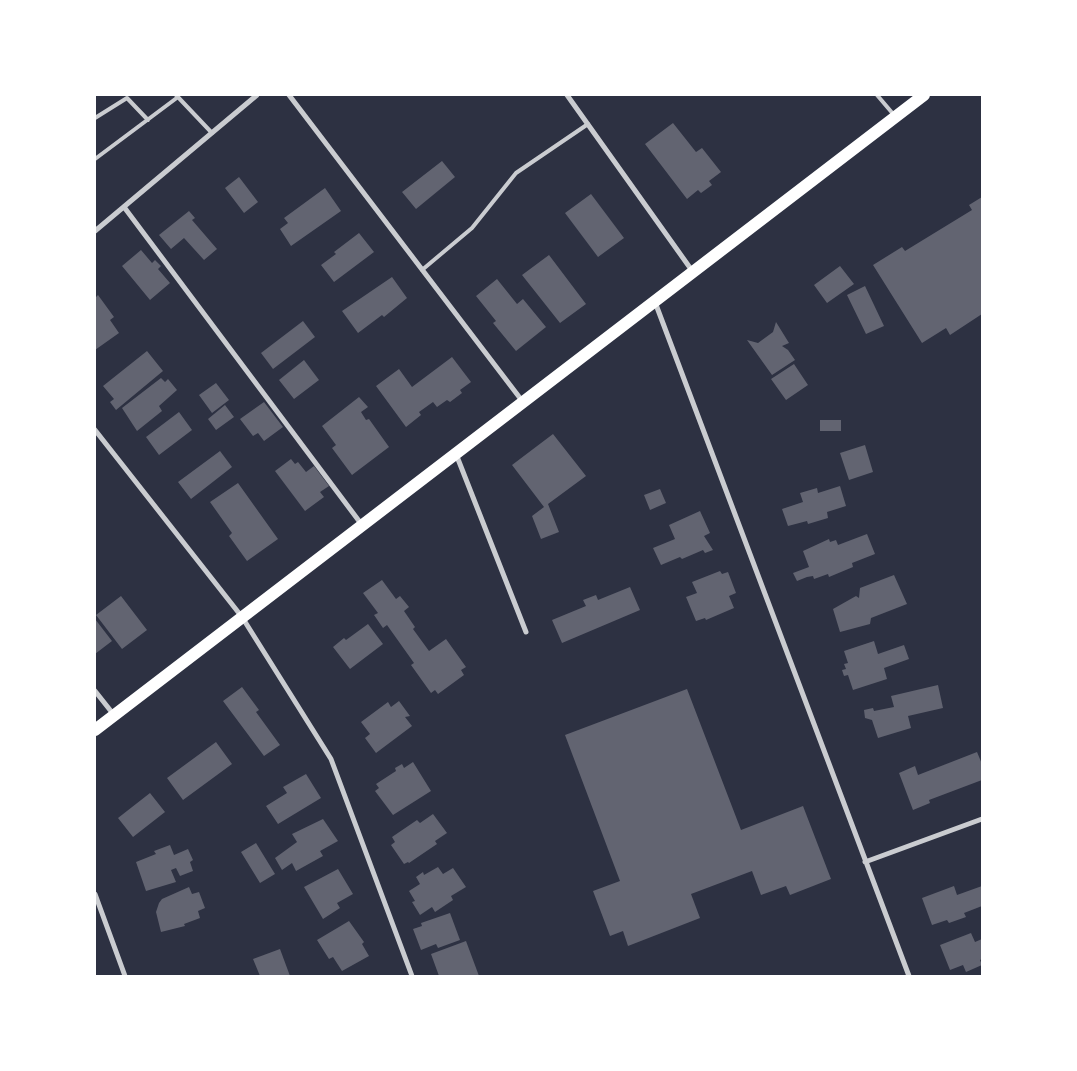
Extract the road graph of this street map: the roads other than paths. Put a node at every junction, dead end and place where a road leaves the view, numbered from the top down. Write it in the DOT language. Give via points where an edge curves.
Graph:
graph roads {
  1 [pos="257,95"];
  2 [pos="289,95"];
  3 [pos="568,95"];
  4 [pos="877,95"];
  5 [pos="924,95"];
  6 [pos="177,96"];
  7 [pos="896,117"];
  8 [pos="95,118"];
  9 [pos="148,120"];
  10 [pos="589,124"];
  11 [pos="212,133"];
  12 [pos="95,159"];
  13 [pos="124,207"];
  14 [pos="95,231"];
  15 [pos="422,270"];
  16 [pos="693,272"];
  17 [pos="655,301"];
  18 [pos="523,402"];
  19 [pos="95,430"];
  20 [pos="456,454"];
  21 [pos="362,525"];
  22 [pos="242,617"];
  23 [pos="526,632"];
  24 [pos="95,691"];
  25 [pos="114,715"];
  26 [pos="95,730"];
  27 [pos="982,819"];
  28 [pos="865,862"];
  29 [pos="95,894"];
  30 [pos="125,976"];
  31 [pos="412,976"];
  32 [pos="909,976"];
  1 -- 11 [label="street"];
  2 -- 15 [label="street"];
  3 -- 10 [label="street"];
  4 -- 7 [label="lane"];
  5 -- 7 [label="main road"];
  6 -- 9 [label="lane"];
  6 -- 11 [label="lane"];
  7 -- 16 [label="main road"];
  8 -- 9 [label="lane" via="127,98"];
  9 -- 12 [label="lane"];
  10 -- 15 [label="lane" via="516,174 472,228"];
  10 -- 16 [label="street"];
  11 -- 13 [label="street"];
  13 -- 14 [label="street"];
  13 -- 21 [label="street"];
  15 -- 18 [label="street"];
  16 -- 17 [label="main road"];
  17 -- 18 [label="main road"];
  17 -- 28 [label="street"];
  18 -- 20 [label="main road"];
  19 -- 22 [label="street"];
  20 -- 21 [label="main road"];
  20 -- 23 [label="street"];
  21 -- 22 [label="main road"];
  22 -- 25 [label="main road"];
  22 -- 31 [label="street" via="331,758"];
  24 -- 25 [label="street"];
  25 -- 26 [label="main road"];
  27 -- 28 [label="street"];
  28 -- 32 [label="street"];
  29 -- 30 [label="street"];
}
